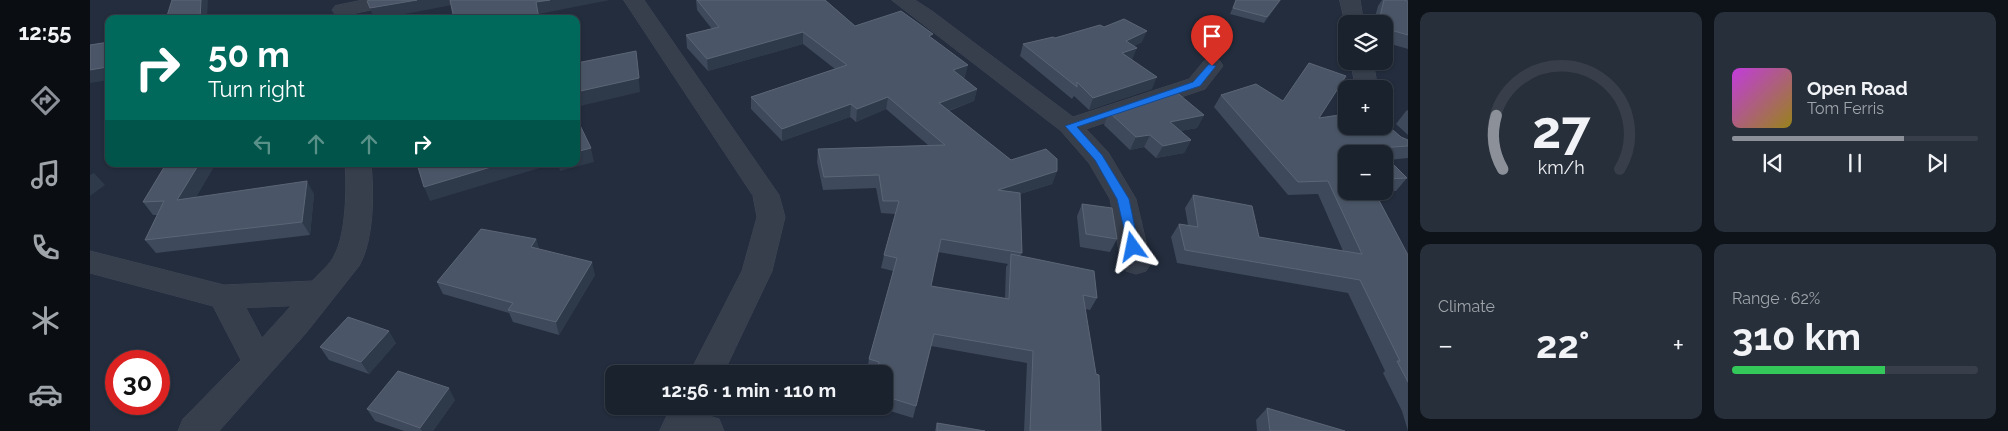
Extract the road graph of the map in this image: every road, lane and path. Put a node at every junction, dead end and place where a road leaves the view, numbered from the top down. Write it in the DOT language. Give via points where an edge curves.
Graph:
graph roads {
  1 [pos="392,0"];
  2 [pos="634,0"];
  3 [pos="902,0"];
  4 [pos="1350,0"];
  5 [pos="342,10"];
  6 [pos="1352,15"];
  7 [pos="1212,66"];
  8 [pos="1070,126"];
  9 [pos="358,167"];
  10 [pos="90,262"];
  11 [pos="1136,263"];
  12 [pos="322,292"];
  13 [pos="224,297"];
  14 [pos="259,363"];
  15 [pos="710,365"];
  16 [pos="196,431"];
  1 -- 5 [label="street"];
  2 -- 15 [label="street" via="766,194 771,217 757,271"];
  3 -- 8 [label="street"];
  4 -- 6 [label="street"];
  7 -- 8 [label="street" via="1197,84"];
  8 -- 11 [label="street" via="1099,158 1123,199"];
  9 -- 12 [label="street" via="356,225 348,258"];
  10 -- 13 [label="street"];
  12 -- 13 [label="street"];
  12 -- 14 [label="street"];
  13 -- 14 [label="street"];
  14 -- 16 [label="street"];
}
